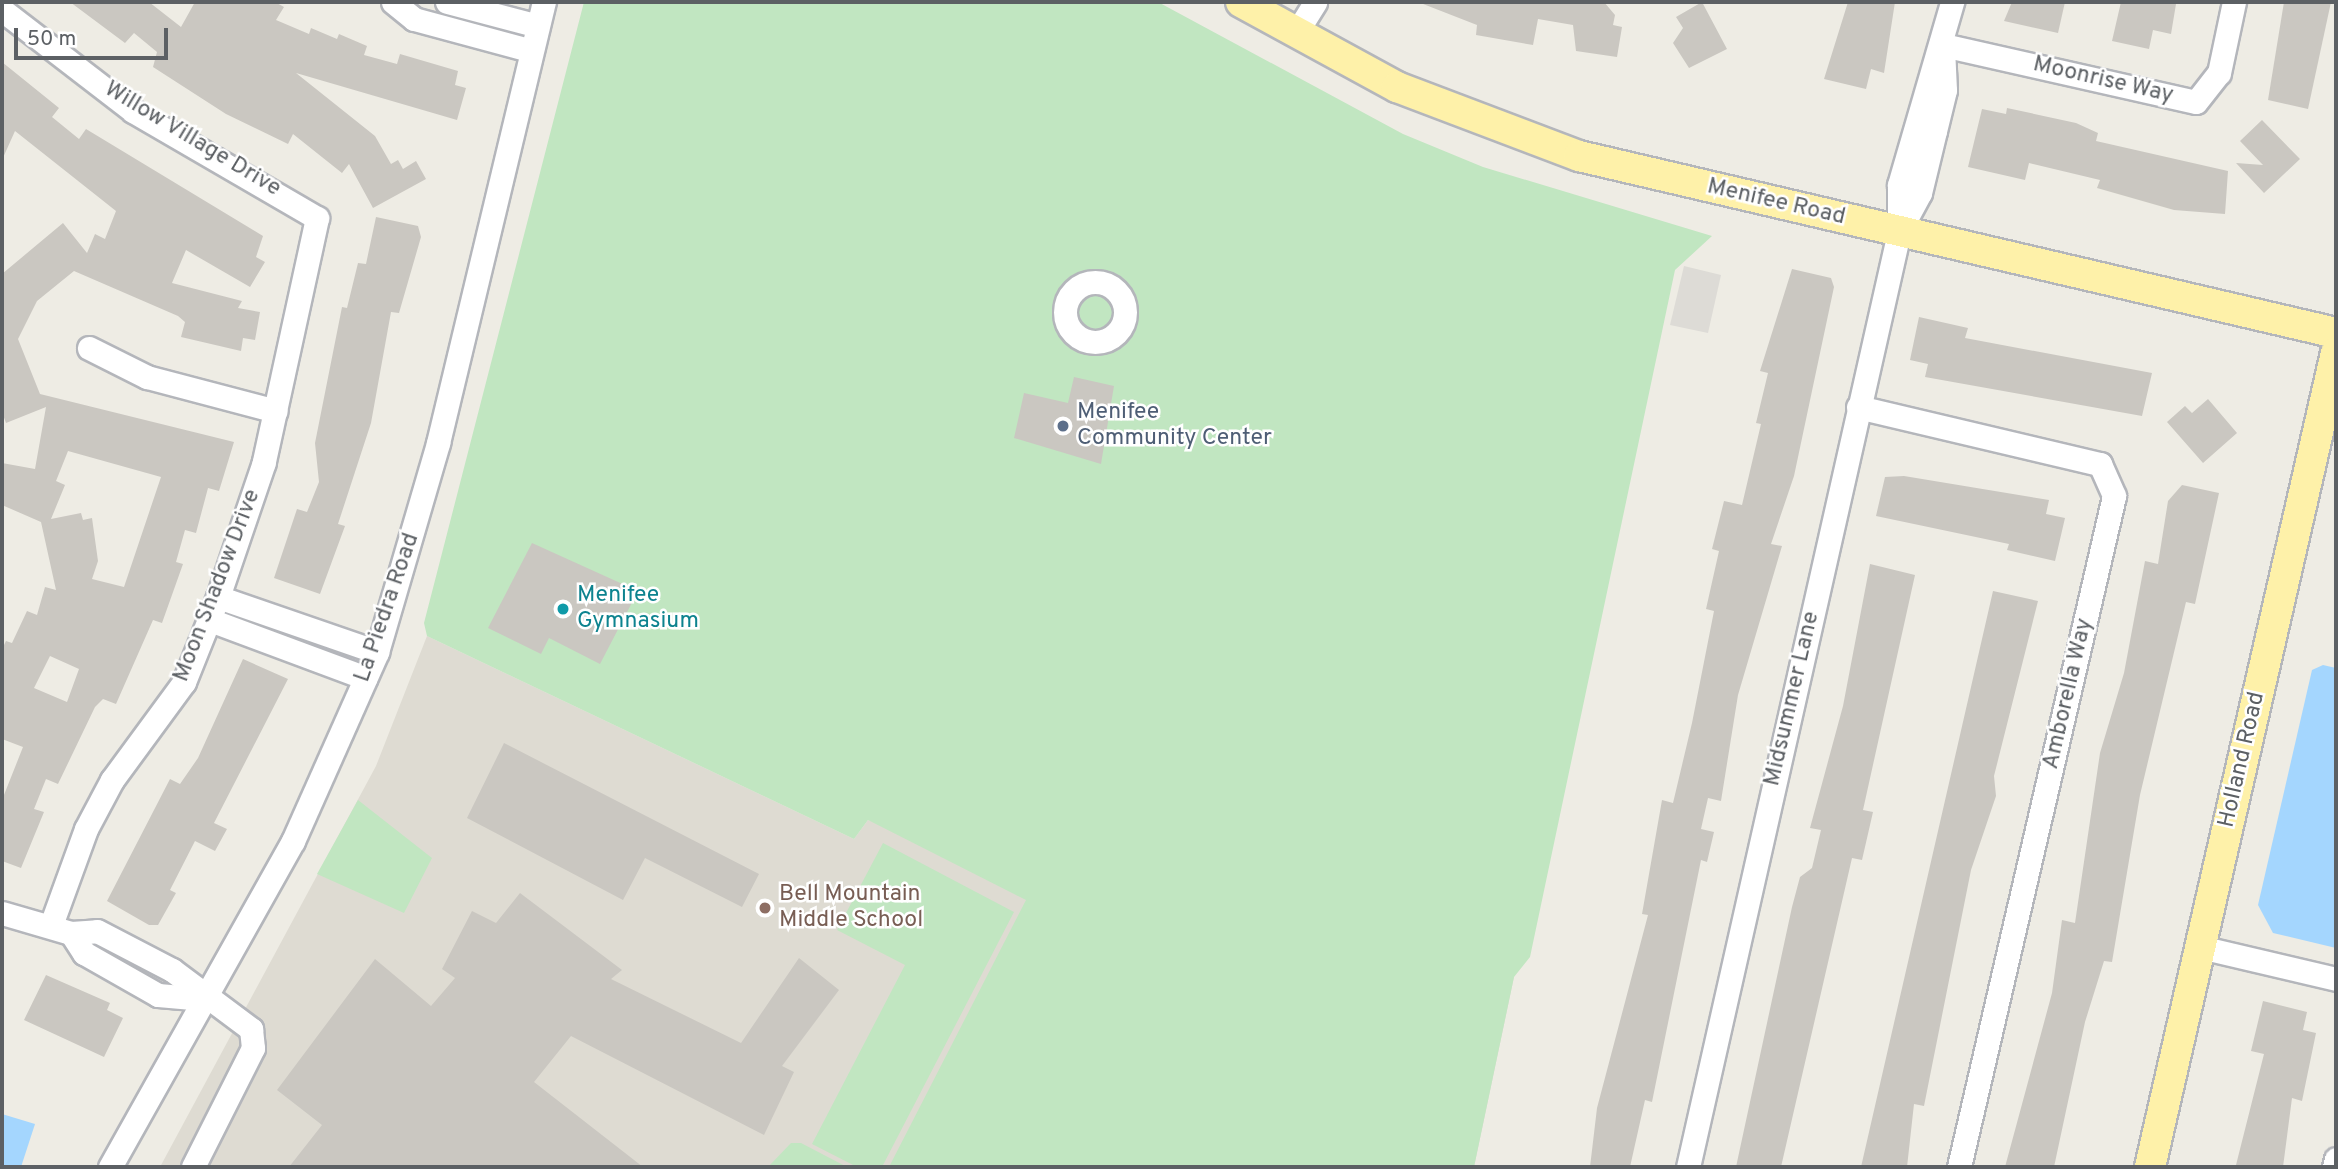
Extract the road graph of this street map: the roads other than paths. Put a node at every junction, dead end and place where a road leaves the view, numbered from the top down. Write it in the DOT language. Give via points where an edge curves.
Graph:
graph roads {
  1 [pos="393,2"];
  2 [pos="447,2"];
  3 [pos="544,2"];
  4 [pos="1241,2"];
  5 [pos="1315,2"];
  6 [pos="1952,2"];
  7 [pos="2234,2"];
  8 [pos="2,10"];
  9 [pos="534,26"];
  10 [pos="1296,33"];
  11 [pos="1943,45"];
  12 [pos="529,50"];
  13 [pos="317,218"];
  14 [pos="1899,232"];
  15 [pos="2336,332"];
  16 [pos="89,348"];
  17 [pos="2336,353"];
  18 [pos="1858,407"];
  19 [pos="276,411"];
  20 [pos="218,597"];
  21 [pos="210,620"];
  22 [pos="377,652"];
  23 [pos="366,678"];
  24 [pos="2,914"];
  25 [pos="61,929"];
  26 [pos="2200,947"];
  27 [pos="2336,979"];
  28 [pos="204,999"];
  29 [pos="2336,1159"];
  30 [pos="110,1167"];
  31 [pos="193,1167"];
  32 [pos="1688,1167"];
  33 [pos="1959,1167"];
  34 [pos="2150,1167"];
  35 [pos="2334,1167"];
  1 -- 12 [label="street" via="414,19"];
  2 -- 9 [label="street"];
  3 -- 9 [label="street, La Piedra Road"];
  4 -- 10 [label="main road, Menifee Road"];
  5 -- 10 [label="street"];
  6 -- 11 [label="street, Midsummer Lane"];
  7 -- 11 [label="street, Moonrise Way" via="2219,73 2196,103"];
  8 -- 13 [label="street, Willow Village Drive" via="133,111"];
  9 -- 12 [label="street, La Piedra Road"];
  10 -- 14 [label="main road, Menifee Road" via="1397,87 1579,156"];
  11 -- 14 [label="street, Midsummer Lane" via="1945,90 1920,193"];
  12 -- 22 [label="street, La Piedra Road" via="438,443"];
  13 -- 19 [label="street, Moon Shadow Drive"];
  14 -- 15 [label="main road, Menifee Road"];
  14 -- 18 [label="street, Midsummer Lane"];
  16 -- 19 [label="street" via="147,377"];
  17 -- 26 [label="main road, Holland Road"];
  18 -- 32 [label="street, Midsummer Lane"];
  18 -- 33 [label="street, Amborella Way" via="2100,464 2114,496"];
  19 -- 20 [label="street, Moon Shadow Drive"];
  20 -- 21 [label="street, Moon Shadow Drive"];
  20 -- 22 [label="street"];
  21 -- 23 [label="street"];
  21 -- 25 [label="street, Moon Shadow Drive" via="184,682 112,780 86,829"];
  22 -- 23 [label="street, La Piedra Road"];
  23 -- 28 [label="street, La Piedra Road" via="293,841"];
  24 -- 25 [label="street"];
  25 -- 28 [label="street" via="97,931 172,970"];
  26 -- 27 [label="street"];
  26 -- 34 [label="main road, Holland Road"];
  28 -- 30 [label="street, La Piedra Road"];
  28 -- 31 [label="street" via="251,1029 253,1048"];
  29 -- 35 [label="street"];
}
